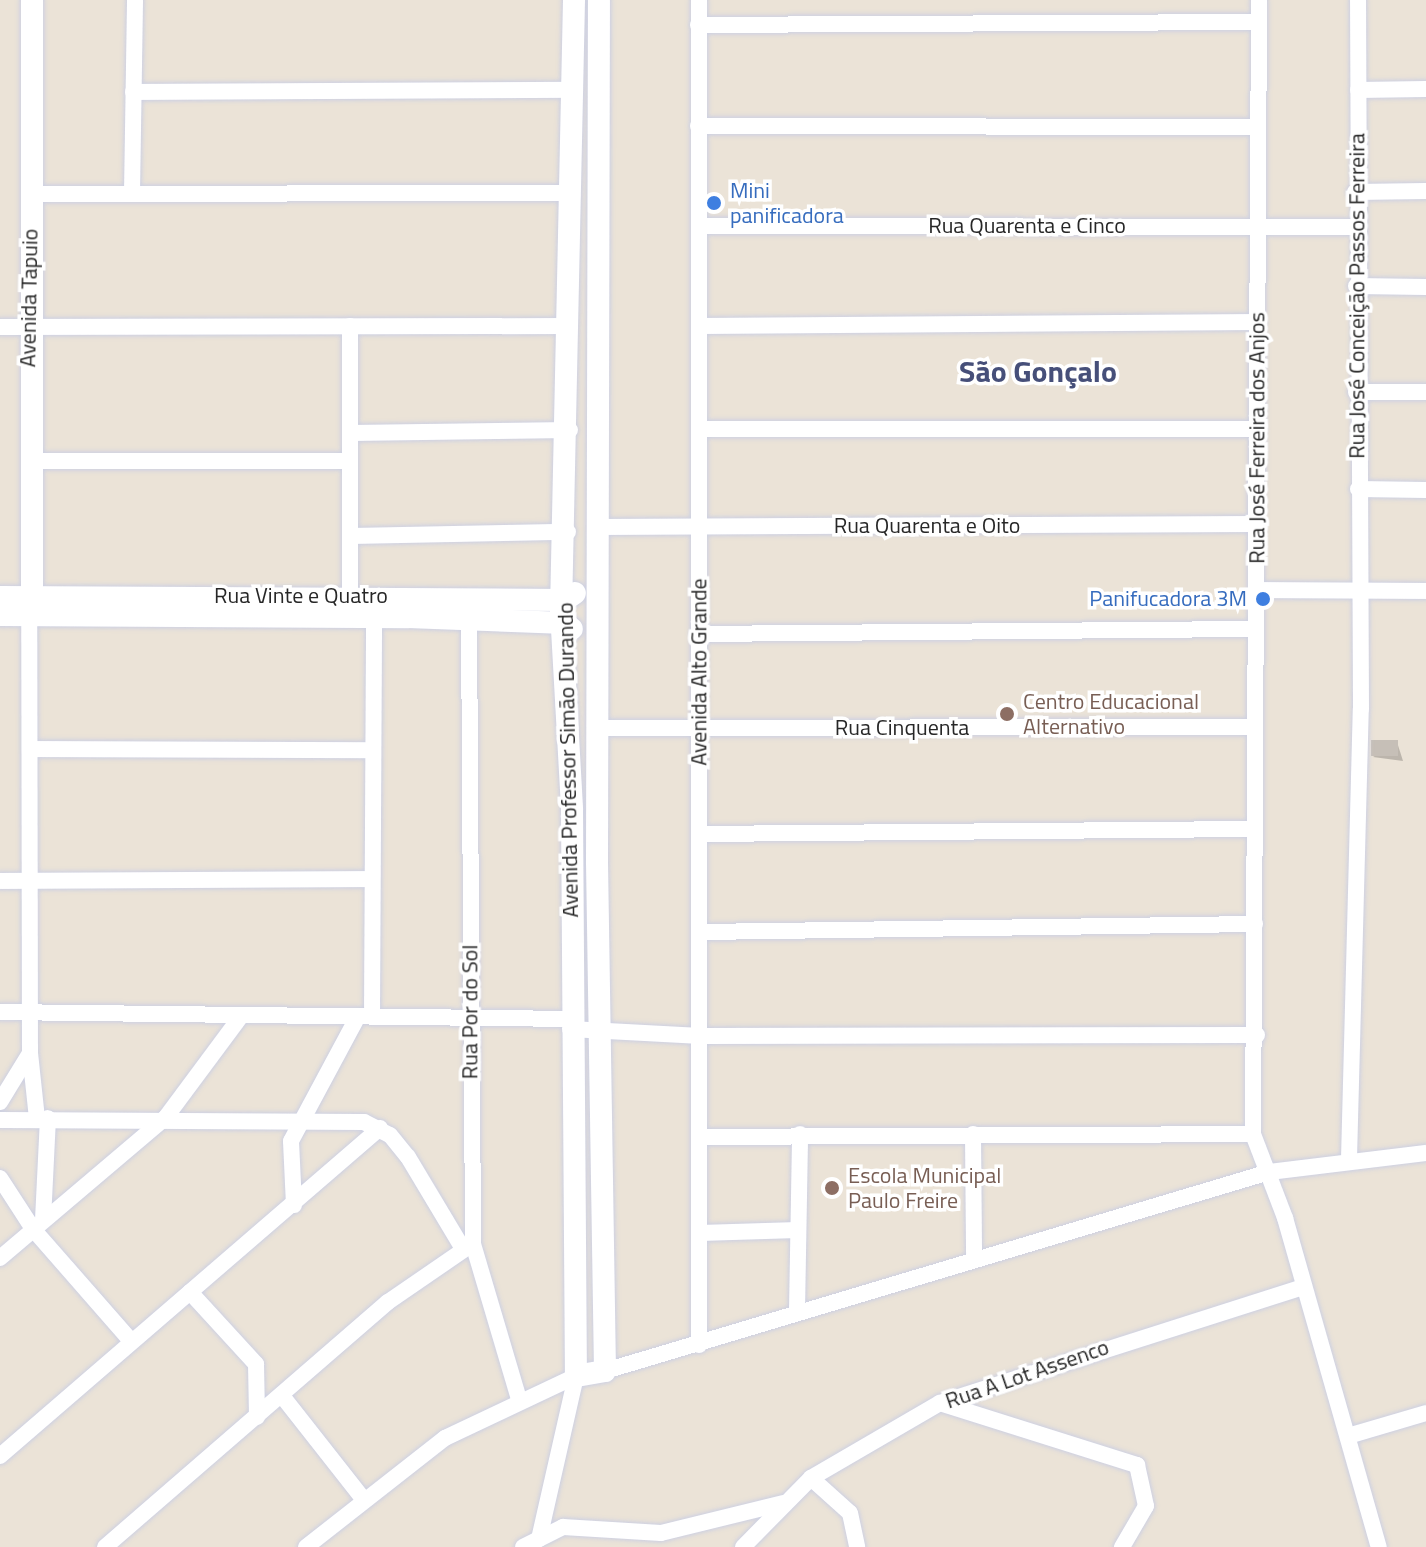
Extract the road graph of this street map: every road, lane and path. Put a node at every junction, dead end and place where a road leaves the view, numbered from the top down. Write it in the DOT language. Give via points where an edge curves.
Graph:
graph roads {
  1 [pos="32,0"];
  2 [pos="135,0"];
  3 [pos="574,0"];
  4 [pos="599,0"];
  5 [pos="699,0"];
  6 [pos="1259,0"];
  7 [pos="1358,0"];
  8 [pos="1259,22"];
  9 [pos="698,25"];
  10 [pos="1426,89"];
  11 [pos="573,90"];
  12 [pos="1358,90"];
  13 [pos="133,92"];
  14 [pos="698,126"];
  15 [pos="1258,127"];
  16 [pos="1426,191"];
  17 [pos="1355,192"];
  18 [pos="132,193"];
  19 [pos="570,193"];
  20 [pos="31,194"];
  21 [pos="700,226"];
  22 [pos="1258,227"];
  23 [pos="1355,227"];
  24 [pos="1356,286"];
  25 [pos="1426,287"];
  26 [pos="1258,322"];
  27 [pos="350,326"];
  28 [pos="569,326"];
  29 [pos="700,326"];
  30 [pos="0,327"];
  31 [pos="27,327"];
  32 [pos="1356,392"];
  33 [pos="1426,392"];
  34 [pos="701,429"];
  35 [pos="1258,429"];
  36 [pos="570,430"];
  37 [pos="351,433"];
  38 [pos="30,461"];
  39 [pos="350,461"];
  40 [pos="1358,489"];
  41 [pos="1426,490"];
  42 [pos="1257,524"];
  43 [pos="596,527"];
  44 [pos="700,528"];
  45 [pos="568,532"];
  46 [pos="351,536"];
  47 [pos="1256,590"];
  48 [pos="1426,591"];
  49 [pos="1360,592"];
  50 [pos="350,596"];
  51 [pos="0,597"];
  52 [pos="493,597"];
  53 [pos="597,601"];
  54 [pos="31,606"];
  55 [pos="59,606"];
  56 [pos="565,611"];
  57 [pos="0,615"];
  58 [pos="374,616"];
  59 [pos="469,619"];
  60 [pos="493,620"];
  61 [pos="596,623"];
  62 [pos="1254,629"];
  63 [pos="698,634"];
  64 [pos="568,702"];
  65 [pos="1255,727"];
  66 [pos="597,728"];
  67 [pos="698,729"];
  68 [pos="33,749"];
  69 [pos="368,750"];
  70 [pos="1255,829"];
  71 [pos="700,834"];
  72 [pos="372,879"];
  73 [pos="0,881"];
  74 [pos="35,881"];
  75 [pos="1255,924"];
  76 [pos="702,932"];
  77 [pos="0,1012"];
  78 [pos="31,1013"];
  79 [pos="241,1016"];
  80 [pos="469,1016"];
  81 [pos="364,1017"];
  82 [pos="570,1024"];
  83 [pos="599,1031"];
  84 [pos="1257,1035"];
  85 [pos="701,1036"];
  86 [pos="30,1053"];
  87 [pos="0,1102"];
  88 [pos="166,1117"];
  89 [pos="42,1118"];
  90 [pos="0,1120"];
  91 [pos="301,1123"];
  92 [pos="380,1128"];
  93 [pos="800,1134"];
  94 [pos="973,1134"];
  95 [pos="1253,1134"];
  96 [pos="701,1137"];
  97 [pos="1426,1153"];
  98 [pos="1349,1159"];
  99 [pos="1269,1172"];
  100 [pos="0,1178"];
  101 [pos="294,1205"];
  102 [pos="38,1225"];
  103 [pos="798,1230"];
  104 [pos="700,1233"];
  105 [pos="468,1246"];
  106 [pos="0,1258"];
  107 [pos="974,1258"];
  108 [pos="1303,1287"];
  109 [pos="190,1292"];
  110 [pos="797,1311"];
  111 [pos="131,1341"];
  112 [pos="699,1345"];
  113 [pos="605,1371"];
  114 [pos="576,1376"];
  115 [pos="283,1397"];
  116 [pos="519,1399"];
  117 [pos="940,1403"];
  118 [pos="1426,1413"];
  119 [pos="257,1417"];
  120 [pos="1348,1436"];
  121 [pos="0,1456"];
  122 [pos="811,1478"];
  123 [pos="364,1500"];
  124 [pos="786,1502"];
  125 [pos="539,1539"];
  126 [pos="105,1547"];
  127 [pos="306,1547"];
  128 [pos="523,1547"];
  129 [pos="743,1547"];
  130 [pos="857,1547"];
  131 [pos="1122,1547"];
  132 [pos="1379,1547"];
  1 -- 20 [label="street, Avenida Tapuio"];
  2 -- 13 [label="street"];
  3 -- 11 [label="street, Avenida Professor Simão Durando"];
  4 -- 43 [label="street, Avenida Professor Simão Durando"];
  5 -- 9 [label="street, Avenida Alto Grande"];
  6 -- 8 [label="street, Rua José Ferreira dos Anjos"];
  7 -- 12 [label="street, Rua José Conceição Passos Ferreira"];
  8 -- 9 [label="street"];
  8 -- 15 [label="street, Rua José Ferreira dos Anjos"];
  9 -- 14 [label="street, Avenida Alto Grande"];
  10 -- 12 [label="street"];
  11 -- 13 [label="street"];
  11 -- 19 [label="street, Avenida Professor Simão Durando"];
  12 -- 17 [label="street, Rua José Conceição Passos Ferreira"];
  13 -- 18 [label="street"];
  14 -- 15 [label="street"];
  14 -- 21 [label="street, Avenida Alto Grande"];
  15 -- 22 [label="street, Rua José Ferreira dos Anjos"];
  16 -- 17 [label="street"];
  17 -- 23 [label="street, Rua José Conceição Passos Ferreira"];
  18 -- 19 [label="street"];
  18 -- 20 [label="street"];
  19 -- 28 [label="street, Avenida Professor Simão Durando"];
  20 -- 31 [label="street, Avenida Tapuio"];
  21 -- 22 [label="street, Rua Quarenta e Cinco"];
  21 -- 29 [label="street, Avenida Alto Grande"];
  22 -- 23 [label="street, Rua Quarenta e Cinco"];
  22 -- 26 [label="street, Rua José Ferreira dos Anjos"];
  23 -- 24 [label="street, Rua José Conceição Passos Ferreira"];
  24 -- 25 [label="street"];
  24 -- 32 [label="street, Rua José Conceição Passos Ferreira"];
  26 -- 29 [label="street"];
  26 -- 35 [label="street, Rua José Ferreira dos Anjos"];
  27 -- 28 [label="street"];
  27 -- 31 [label="street"];
  27 -- 37 [label="street"];
  28 -- 36 [label="street, Avenida Professor Simão Durando"];
  29 -- 34 [label="street, Avenida Alto Grande"];
  30 -- 31 [label="street"];
  31 -- 38 [label="street, Avenida Tapuio"];
  32 -- 33 [label="street"];
  32 -- 40 [label="street, Rua José Conceição Passos Ferreira"];
  34 -- 35 [label="street"];
  34 -- 44 [label="street, Avenida Alto Grande"];
  35 -- 42 [label="street, Rua José Ferreira dos Anjos"];
  36 -- 37 [label="street"];
  36 -- 45 [label="street, Avenida Professor Simão Durando"];
  37 -- 39 [label="street"];
  38 -- 39 [label="street"];
  38 -- 54 [label="street, Avenida Tapuio"];
  39 -- 46 [label="street"];
  40 -- 41 [label="street"];
  40 -- 49 [label="street, Rua José Conceição Passos Ferreira"];
  42 -- 44 [label="street, Rua Quarenta e Oito"];
  42 -- 47 [label="street, Rua José Ferreira dos Anjos"];
  43 -- 44 [label="street, Rua Quarenta e Oito"];
  43 -- 53 [label="street, Avenida Professor Simão Durando"];
  44 -- 63 [label="street, Avenida Alto Grande"];
  45 -- 46 [label="street"];
  45 -- 56 [label="street, Avenida Professor Simão Durando"];
  46 -- 50 [label="street"];
  47 -- 49 [label="street"];
  47 -- 62 [label="street, Rua José Ferreira dos Anjos"];
  48 -- 49 [label="street"];
  49 -- 98 [label="street, Rua José Conceição Passos Ferreira" via="1358,1010"];
  50 -- 52 [label="street, Rua Vinte e Quatro"];
  50 -- 55 [label="street, Rua Vinte e Quatro"];
  51 -- 54 [label="street, Rua Vinte e Quatro"];
  52 -- 56 [label="street, Rua Vinte e Quatro"];
  52 -- 60 [label="street"];
  53 -- 56 [label="street, Rua Vinte e Quatro" via="581,592"];
  53 -- 61 [label="street, Avenida Professor Simão Durando"];
  54 -- 55 [label="street, Rua Vinte e Quatro"];
  54 -- 57 [label="street, Rua Vinte e Quatro"];
  54 -- 68 [label="street, Avenida Tapuio"];
  55 -- 58 [label="street, Rua Vinte e Quatro"];
  56 -- 60 [label="street, Rua Vinte e Quatro"];
  56 -- 61 [label="street, Rua Vinte e Quatro" via="580,631"];
  56 -- 64 [label="street, Avenida Professor Simão Durando"];
  58 -- 59 [label="street, Rua Vinte e Quatro"];
  58 -- 69 [label="street"];
  59 -- 60 [label="street, Rua Vinte e Quatro"];
  59 -- 80 [label="street, Rua Por do Sol"];
  61 -- 66 [label="street, Avenida Professor Simão Durando"];
  62 -- 63 [label="street"];
  62 -- 65 [label="street, Rua José Ferreira dos Anjos"];
  63 -- 67 [label="street, Avenida Alto Grande"];
  64 -- 66 [label="street" via="579,726"];
  64 -- 82 [label="street, Avenida Professor Simão Durando"];
  65 -- 67 [label="street, Rua Cinquenta"];
  65 -- 70 [label="street, Rua José Ferreira dos Anjos"];
  66 -- 67 [label="street, Rua Cinquenta"];
  66 -- 83 [label="street, Avenida Professor Simão Durando"];
  67 -- 71 [label="street, Avenida Alto Grande"];
  68 -- 69 [label="street"];
  68 -- 74 [label="street, Avenida Tapuio"];
  69 -- 72 [label="street"];
  70 -- 71 [label="street"];
  70 -- 75 [label="street, Rua José Ferreira dos Anjos"];
  71 -- 76 [label="street, Avenida Alto Grande"];
  72 -- 74 [label="street"];
  72 -- 81 [label="street"];
  73 -- 74 [label="street"];
  74 -- 78 [label="street, Avenida Tapuio"];
  75 -- 76 [label="street"];
  75 -- 84 [label="street, Rua José Ferreira dos Anjos"];
  76 -- 85 [label="street, Avenida Alto Grande"];
  77 -- 78 [label="street"];
  78 -- 79 [label="street"];
  78 -- 86 [label="street, Avenida Tapuio"];
  79 -- 81 [label="street"];
  79 -- 88 [label="street"];
  80 -- 81 [label="street"];
  80 -- 82 [label="street"];
  80 -- 105 [label="street, Rua Por do Sol"];
  81 -- 91 [label="street"];
  82 -- 83 [label="street"];
  82 -- 114 [label="street, Avenida Professor Simão Durando"];
  83 -- 85 [label="street"];
  83 -- 113 [label="street, Avenida Professor Simão Durando"];
  84 -- 85 [label="street"];
  84 -- 95 [label="street, Rua José Ferreira dos Anjos"];
  85 -- 96 [label="street, Avenida Alto Grande"];
  86 -- 87 [label="street"];
  86 -- 89 [label="street, Avenida Tapuio"];
  88 -- 89 [label="street"];
  88 -- 91 [label="street"];
  88 -- 102 [label="street"];
  89 -- 90 [label="street"];
  89 -- 102 [label="street, Avenida Tapuio"];
  91 -- 92 [label="street" via="343,1116"];
  91 -- 101 [label="street" via="289,1152"];
  92 -- 101 [label="street"];
  92 -- 105 [label="street" via="408,1157"];
  93 -- 94 [label="street"];
  93 -- 96 [label="street"];
  93 -- 103 [label="street"];
  94 -- 95 [label="street"];
  94 -- 107 [label="street"];
  95 -- 99 [label="street"];
  96 -- 104 [label="street, Avenida Alto Grande"];
  97 -- 98 [label="street"];
  98 -- 99 [label="street"];
  99 -- 107 [label="street"];
  99 -- 108 [label="street"];
  100 -- 102 [label="street"];
  101 -- 109 [label="street"];
  102 -- 106 [label="street"];
  102 -- 111 [label="street"];
  103 -- 104 [label="street"];
  103 -- 110 [label="street"];
  104 -- 112 [label="street, Avenida Alto Grande"];
  105 -- 115 [label="street" via="388,1302"];
  105 -- 116 [label="street, Rua Por do Sol"];
  107 -- 110 [label="street"];
  108 -- 117 [label="street, Rua A Lot Assenco"];
  108 -- 120 [label="street"];
  109 -- 111 [label="street"];
  109 -- 119 [label="street" via="256,1364"];
  110 -- 112 [label="street"];
  111 -- 121 [label="street"];
  112 -- 113 [label="street"];
  113 -- 114 [label="street"];
  114 -- 116 [label="street"];
  114 -- 125 [label="street"];
  115 -- 119 [label="street"];
  115 -- 123 [label="street"];
  116 -- 123 [label="street" via="445,1438"];
  117 -- 122 [label="street, Rua A Lot Assenco"];
  117 -- 131 [label="street" via="1137,1465 1147,1497"];
  118 -- 120 [label="street"];
  119 -- 126 [label="street"];
  120 -- 132 [label="street"];
  122 -- 124 [label="street, Rua A Lot Assenco"];
  122 -- 130 [label="street" via="850,1513"];
  123 -- 127 [label="street"];
  124 -- 125 [label="street" via="661,1533 580,1526"];
  124 -- 129 [label="street, Rua A Lot Assenco"];
  125 -- 128 [label="street"];
}
